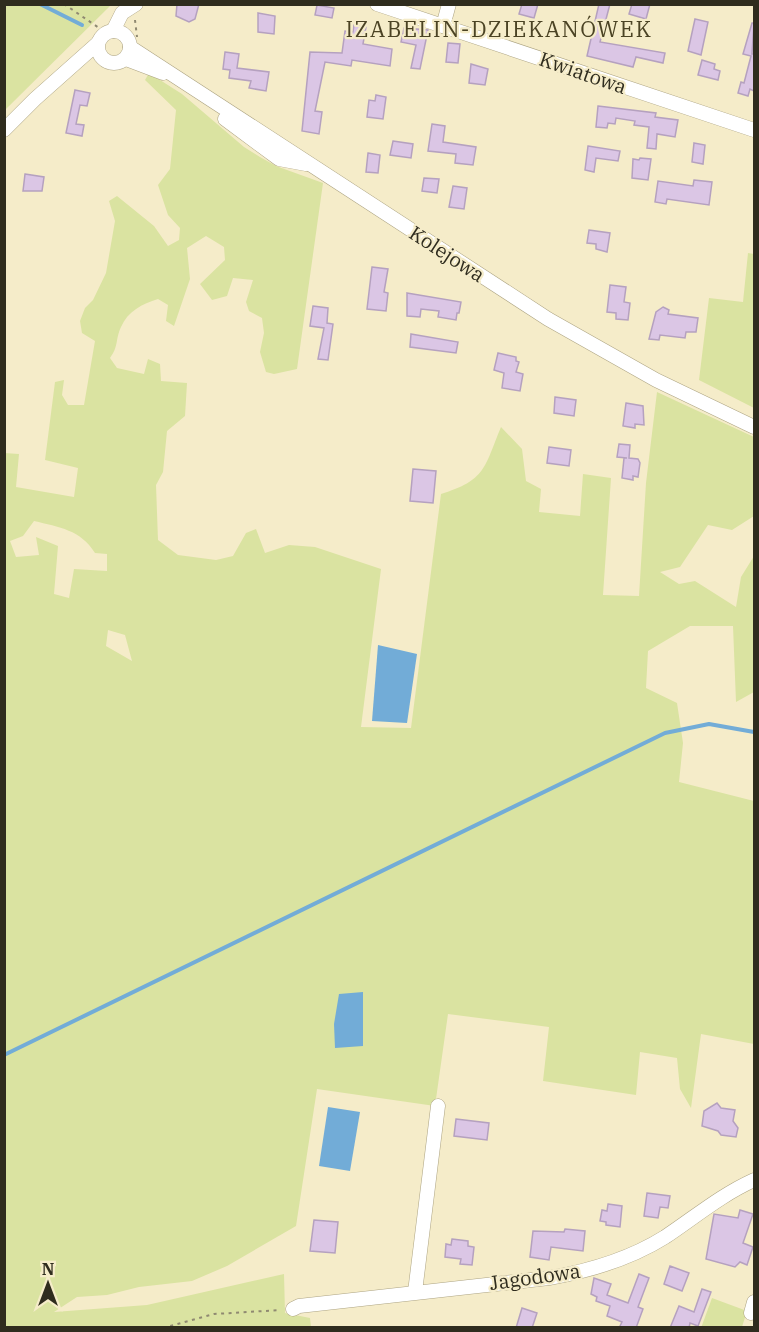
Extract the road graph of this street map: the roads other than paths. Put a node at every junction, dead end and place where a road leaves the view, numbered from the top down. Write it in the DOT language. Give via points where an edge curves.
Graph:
graph roads {
  1 [pos="377,4"];
  2 [pos="449,4"];
  3 [pos="135,5"];
  4 [pos="443,26"];
  5 [pos="114,44"];
  6 [pos="4,130"];
  7 [pos="754,130"];
  8 [pos="754,427"];
  9 [pos="438,1106"];
  10 [pos="754,1180"];
  11 [pos="415,1292"];
  12 [pos="293,1310"];
  1 -- 4 [label="street, Kwiatowa"];
  2 -- 4 [label="street"];
  3 -- 5 [label="street"];
  4 -- 7 [label="street, Kwiatowa"];
  5 -- 6 [label="street" via="74,65"];
  5 -- 8 [label="street, Kolejowa" via="162,66 173,77 548,319 656,380"];
  9 -- 11 [label="street"];
  10 -- 11 [label="street, Jagodowa" via="720,1197 664,1237 608,1263 549,1278"];
  11 -- 12 [label="street, Jagodowa" via="299,1306"];
}
